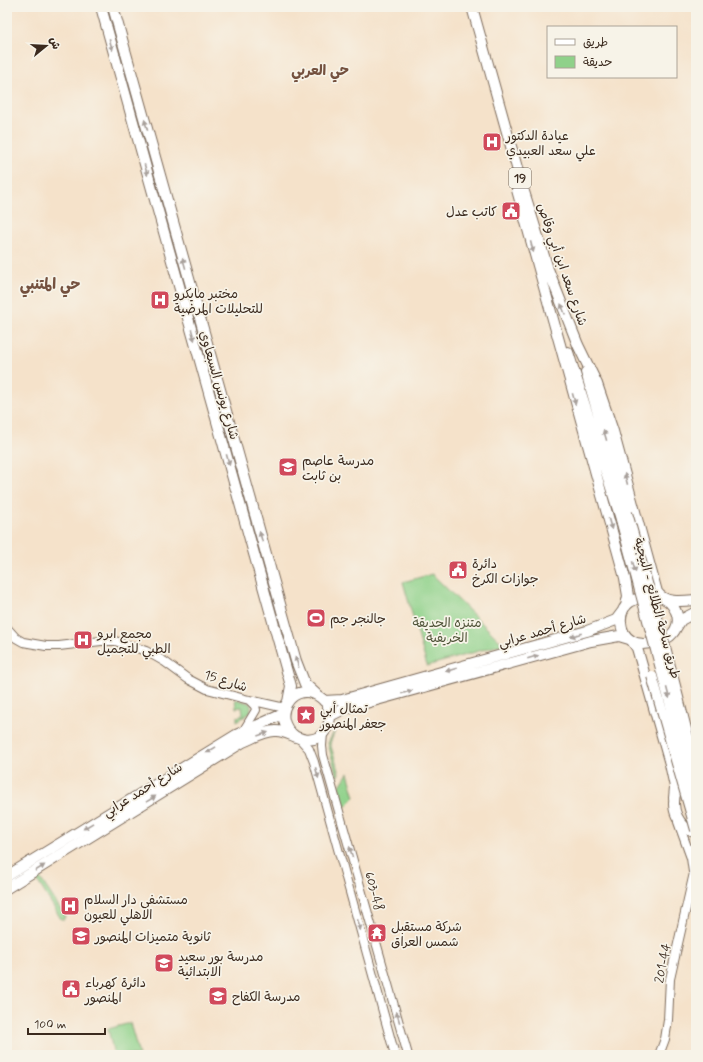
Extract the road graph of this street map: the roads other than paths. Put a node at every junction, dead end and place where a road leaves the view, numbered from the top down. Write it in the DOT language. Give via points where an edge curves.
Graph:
graph roads {
  1 [pos="101,7"];
  2 [pos="113,7"];
  3 [pos="465,7"];
  4 [pos="472,7"];
  5 [pos="153,151"];
  6 [pos="142,154"];
  7 [pos="542,280"];
  8 [pos="578,345"];
  9 [pos="623,515"];
  10 [pos="649,564"];
  11 [pos="625,578"];
  12 [pos="661,597"];
  13 [pos="696,600"];
  14 [pos="624,609"];
  15 [pos="696,612"];
  16 [pos="601,627"];
  17 [pos="7,628"];
  18 [pos="674,631"];
  19 [pos="604,638"];
  20 [pos="633,641"];
  21 [pos="641,659"];
  22 [pos="320,697"];
  23 [pos="249,700"];
  24 [pos="285,708"];
  25 [pos="330,716"];
  26 [pos="244,730"];
  27 [pos="323,733"];
  28 [pos="298,738"];
  29 [pos="696,770"];
  30 [pos="674,798"];
  31 [pos="696,799"];
  32 [pos="677,818"];
  33 [pos="696,832"];
  34 [pos="696,864"];
  35 [pos="7,876"];
  36 [pos="693,876"];
  37 [pos="7,888"];
  38 [pos="365,902"];
  39 [pos="354,906"];
  40 [pos="407,1052"];
  41 [pos="395,1053"];
  42 [pos="659,1055"];
  1 -- 6 [label="main road, شارع يونس السبعاوي, one-way"];
  5 -- 2 [label="main road, شارع يونس السبعاوي, one-way"];
  3 -- 7 [label="main road, شارع سعد ابن أبي وقاص / 19, one-way"];
  8 -- 4 [label="main road, شارع سعد ابن أبي وقاص / 19, one-way" via="548,269"];
  5 -- 6 [label="main road"];
  22 -- 5 [label="main road, شارع يونس السبعاوي, one-way" via="305,684 296,661"];
  6 -- 24 [label="main road, شارع يونس السبعاوي, one-way" via="291,686"];
  7 -- 9 [label="main road"];
  7 -- 11 [label="main road, one-way"];
  9 -- 8 [label="main road, one-way"];
  10 -- 8 [label="main road, one-way" via="598,384"];
  9 -- 29 [label="main road, طريق ساحة الطلائع - البيجية, bridge" via="663,639"];
  9 -- 31 [label="main road, طريق ساحة الطلائع - البيجية, one-way, bridge"];
  10 -- 12 [label="main road" via="655,587"];
  10 -- 13 [label="main road" via="665,591 682,599"];
  11 -- 14 [label="main road" via="628,596"];
  11 -- 16 [label="main road" via="626,591 622,606 610,622"];
  12 -- 13 [label="main road"];
  12 -- 14 [label="main road" via="638,599"];
  12 -- 18 [label="main road" via="671,603 676,610 677,621"];
  14 -- 16 [label="main road, شارع أحمد عرابي" via="616,620"];
  14 -- 20 [label="main road" via="621,625 624,633"];
  15 -- 18 [label="main road" via="681,620"];
  16 -- 22 [label="main road, شارع أحمد عرابي, one-way" via="342,700"];
  17 -- 23 [label="street, شارع 15" via="23,642 46,646 115,641 146,651 207,689"];
  18 -- 20 [label="main road" via="661,640 642,644"];
  19 -- 20 [label="main road, شارع أحمد عرابي" via="619,636"];
  19 -- 21 [label="main road" via="624,641"];
  25 -- 19 [label="main road, شارع أحمد عرابي, one-way" via="344,709"];
  20 -- 21 [label="main road"];
  20 -- 33 [label="main road, bridge" via="645,651"];
  21 -- 30 [label="main road" via="670,764 675,787"];
  22 -- 24 [label="main road" via="311,693 300,693 291,698"];
  22 -- 25 [label="main road" via="329,708"];
  23 -- 24 [label="street, شارع 15"];
  23 -- 26 [label="street" via="256,710"];
  24 -- 26 [label="main road, شارع أحمد عرابي"];
  24 -- 28 [label="main road" via="286,728"];
  25 -- 27 [label="main road"];
  26 -- 35 [label="main road, شارع أحمد عرابي, one-way"];
  27 -- 28 [label="main road" via="313,739"];
  38 -- 27 [label="street, 603-48, one-way" via="322,751"];
  37 -- 28 [label="main road, شارع أحمد عرابي, one-way" via="244,742 258,735 276,731"];
  28 -- 39 [label="street, 603-48, one-way" via="309,749 314,762"];
  29 -- 30 [label="main road" via="685,776"];
  30 -- 32 [label="main road"];
  32 -- 33 [label="main road" via="686,828"];
  32 -- 36 [label="street, 201-44" via="691,858"];
  34 -- 36 [label="street, 201-44"];
  36 -- 42 [label="street, 201-44" via="670,979 668,1020"];
  38 -- 39 [label="street"];
  40 -- 38 [label="street, 603-48, one-way"];
  39 -- 41 [label="street, 603-48, one-way"];
  40 -- 41 [label="street"];
}
